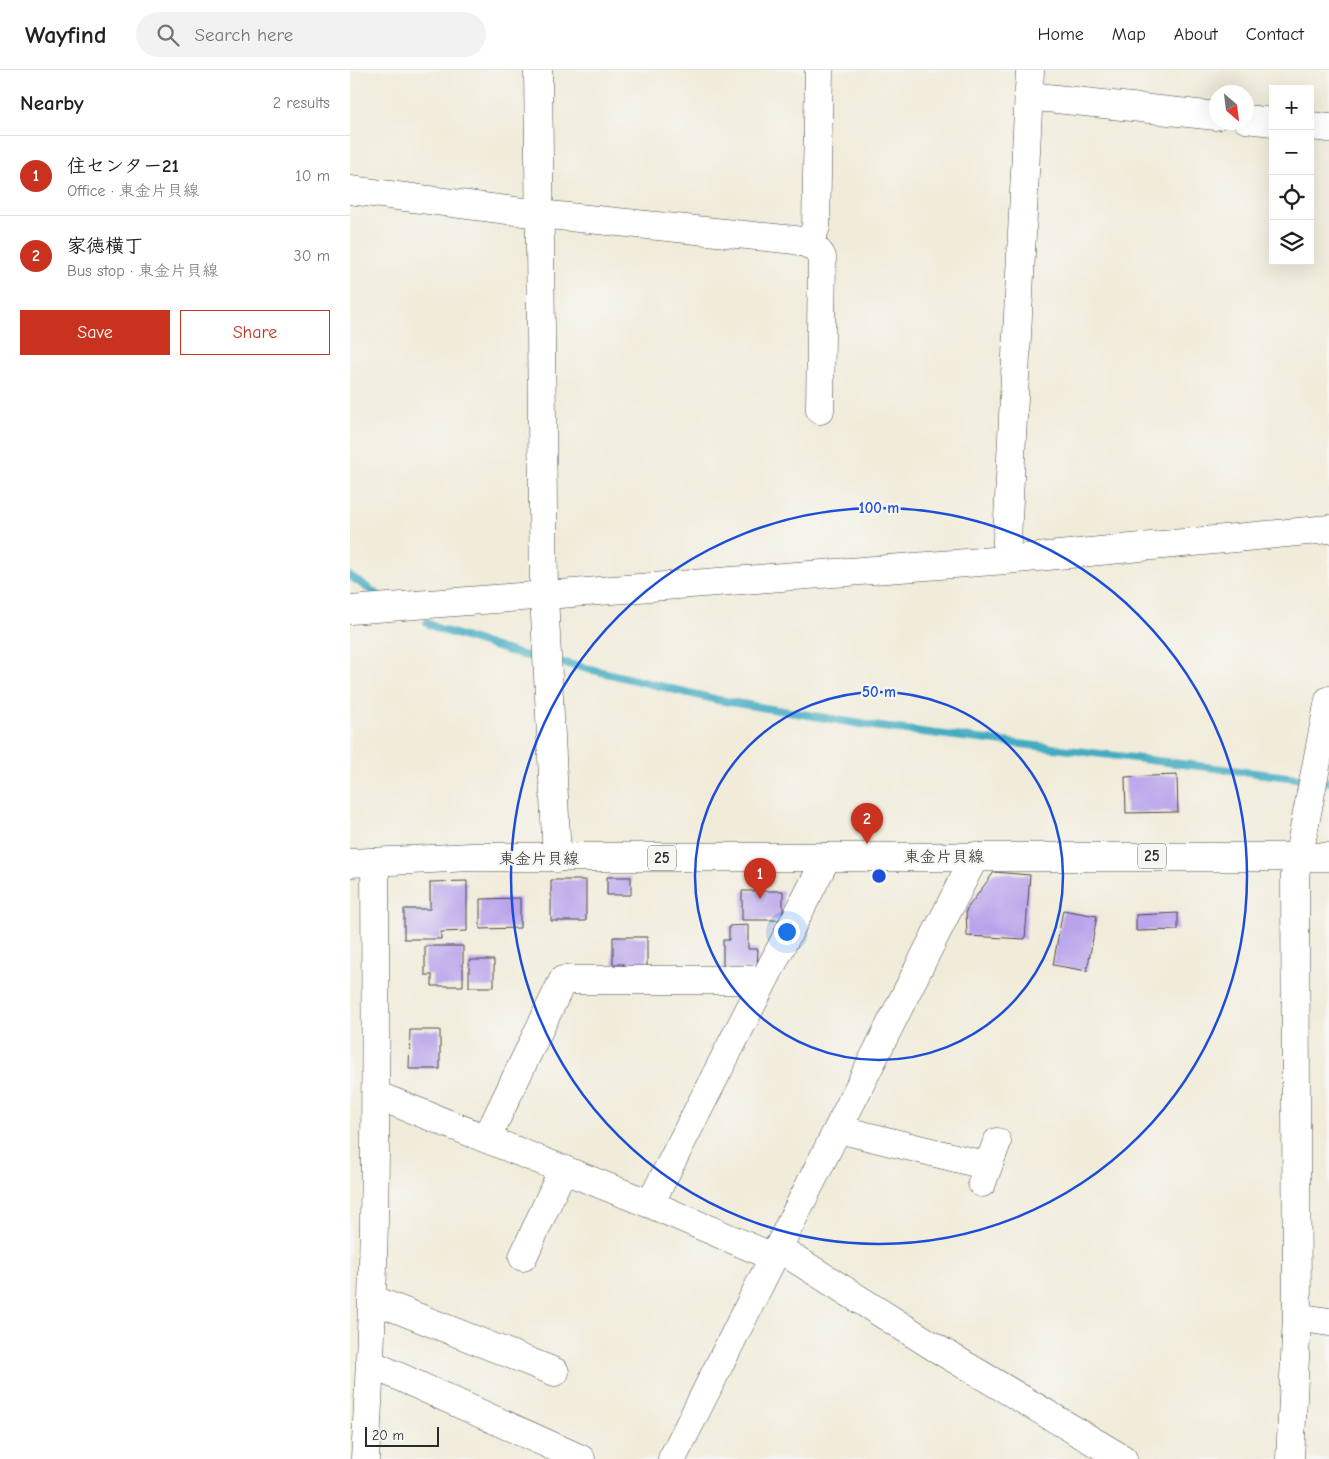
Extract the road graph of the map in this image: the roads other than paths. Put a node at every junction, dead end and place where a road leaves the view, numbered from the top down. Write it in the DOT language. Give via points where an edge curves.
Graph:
graph roads {
  1 [pos="538,70"];
  2 [pos="819,70"];
  3 [pos="1029,83"];
  4 [pos="1209,115"];
  5 [pos="1254,120"];
  6 [pos="1269,122"];
  7 [pos="1314,126"];
  8 [pos="1329,128"];
  9 [pos="350,190"];
  10 [pos="539,214"];
  11 [pos="808,244"];
  12 [pos="820,410"];
  13 [pos="1329,529"];
  14 [pos="1006,560"];
  15 [pos="544,595"];
  16 [pos="350,610"];
  17 [pos="1329,700"];
  18 [pos="975,856"];
  19 [pos="1298,856"];
  20 [pos="827,857"];
  21 [pos="1329,857"];
  22 [pos="557,858"];
  23 [pos="362,863"];
  24 [pos="763,980"];
  25 [pos="376,1095"];
  26 [pos="838,1129"];
  27 [pos="487,1138"];
  28 [pos="989,1164"];
  29 [pos="563,1169"];
  30 [pos="650,1204"];
  31 [pos="776,1252"];
  32 [pos="523,1257"];
  33 [pos="372,1300"];
  34 [pos="1297,1317"];
  35 [pos="1329,1322"];
  36 [pos="364,1356"];
  37 [pos="555,1372"];
  38 [pos="365,1459"];
  39 [pos="581,1459"];
  40 [pos="672,1459"];
  41 [pos="1123,1459"];
  42 [pos="1290,1459"];
  1 -- 10 [label="street"];
  2 -- 11 [label="street" via="816,227"];
  3 -- 4 [label="street"];
  3 -- 14 [label="street"];
  5 -- 6 [label="street"];
  7 -- 8 [label="street"];
  9 -- 10 [label="street"];
  10 -- 11 [label="street" via="795,240"];
  10 -- 15 [label="street"];
  11 -- 12 [label="street" via="817,249 822,258"];
  13 -- 14 [label="street"];
  14 -- 15 [label="street"];
  15 -- 16 [label="street"];
  15 -- 22 [label="street"];
  17 -- 19 [label="street"];
  18 -- 19 [label="street, 東金片貝線 / 25"];
  18 -- 20 [label="street, 東金片貝線 / 25"];
  18 -- 26 [label="street"];
  19 -- 21 [label="street, 東金片貝線 / 25"];
  19 -- 34 [label="street" via="1294,876"];
  20 -- 22 [label="street, 東金片貝線 / 25"];
  20 -- 24 [label="street"];
  22 -- 23 [label="street, 東金片貝線 / 25" via="471,857"];
  23 -- 25 [label="street"];
  24 -- 27 [label="street" via="563,980"];
  24 -- 30 [label="street"];
  25 -- 27 [label="street"];
  25 -- 33 [label="street"];
  26 -- 28 [label="street"];
  26 -- 31 [label="street"];
  27 -- 29 [label="street"];
  29 -- 30 [label="street"];
  29 -- 32 [label="street"];
  30 -- 31 [label="street"];
  31 -- 40 [label="street"];
  31 -- 41 [label="street"];
  33 -- 36 [label="street"];
  33 -- 37 [label="street"];
  34 -- 35 [label="street"];
  34 -- 42 [label="street"];
  36 -- 38 [label="street"];
  36 -- 39 [label="street"];
}
